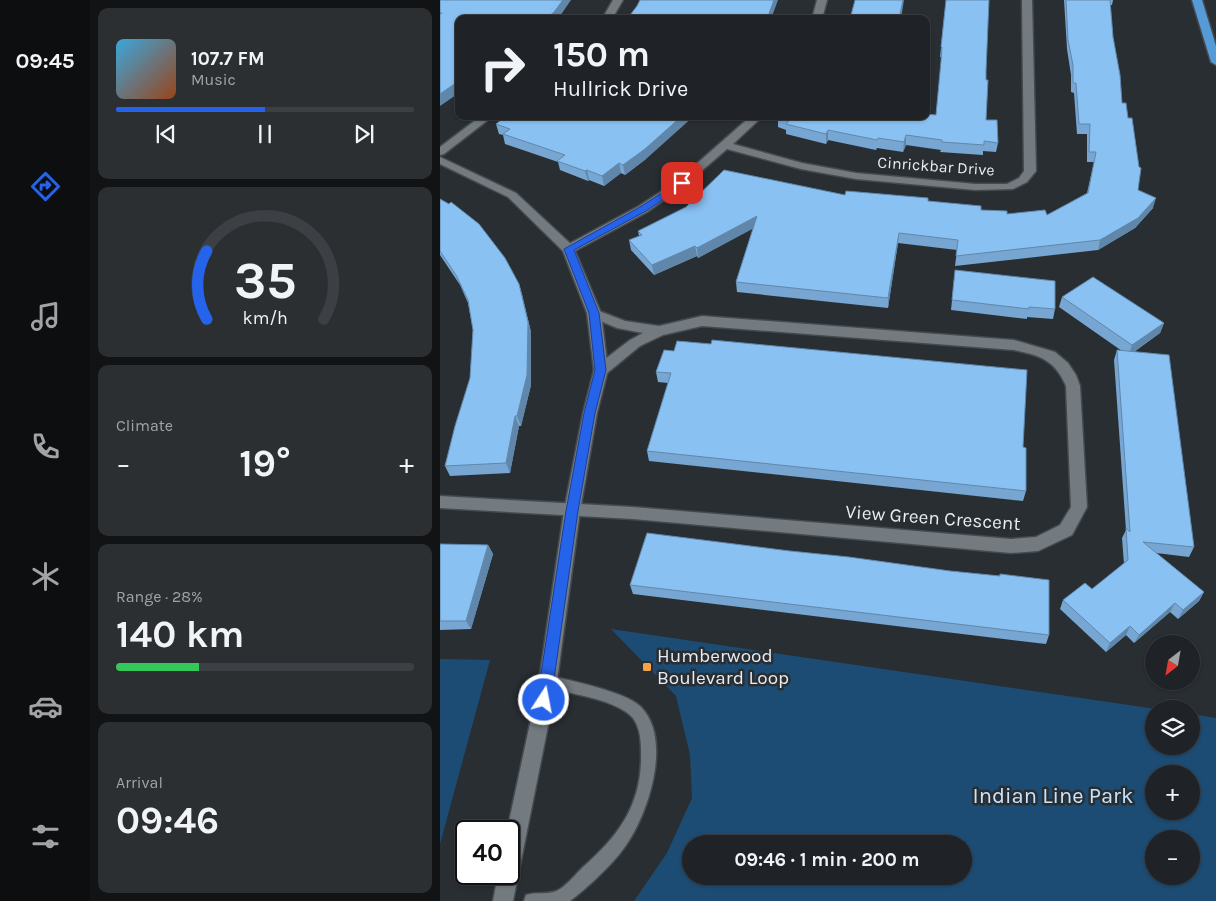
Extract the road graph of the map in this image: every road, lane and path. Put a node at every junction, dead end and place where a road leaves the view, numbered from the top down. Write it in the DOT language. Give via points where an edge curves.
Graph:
graph roads {
  1 [pos="618,0"];
  2 [pos="822,0"];
  3 [pos="1027,0"];
  4 [pos="1197,0"];
  5 [pos="609,15"];
  6 [pos="818,15"];
  7 [pos="1216,62"];
  8 [pos="483,120"];
  9 [pos="754,120"];
  10 [pos="726,145"];
  11 [pos="440,152"];
  12 [pos="440,160"];
  13 [pos="568,249"];
  14 [pos="594,313"];
  15 [pos="659,331"];
  16 [pos="600,370"];
  17 [pos="440,502"];
  18 [pos="572,511"];
  19 [pos="548,681"];
  20 [pos="520,820"];
  21 [pos="506,885"];
  22 [pos="503,901"];
  23 [pos="532,901"];
  1 -- 5 [label="street"];
  2 -- 6 [label="street"];
  3 -- 10 [label="street, Cinrickbar Drive" via="1030,171 1009,187 856,176 801,166"];
  4 -- 7 [label="highway"];
  8 -- 11 [label="street"];
  9 -- 10 [label="street"];
  10 -- 13 [label="street" via="682,183 643,209"];
  12 -- 13 [label="street" via="512,195"];
  13 -- 14 [label="street"];
  14 -- 15 [label="street, View Green Crescent" via="622,325"];
  14 -- 16 [label="street"];
  15 -- 16 [label="street, View Green Crescent" via="635,343"];
  15 -- 18 [label="street, View Green Crescent" via="702,321 724,322 1014,345 1040,350 1059,360 1068,372 1072,386 1079,507 1066,530 1038,544 1026,546 634,513"];
  16 -- 18 [label="street"];
  17 -- 18 [label="street, View Green Crescent"];
  18 -- 19 [label="street"];
  19 -- 20 [label="street"];
  19 -- 23 [label="lane" via="624,703 636,712 645,730 647,776 644,793 621,842 562,898"];
  21 -- 22 [label="street"];
}
